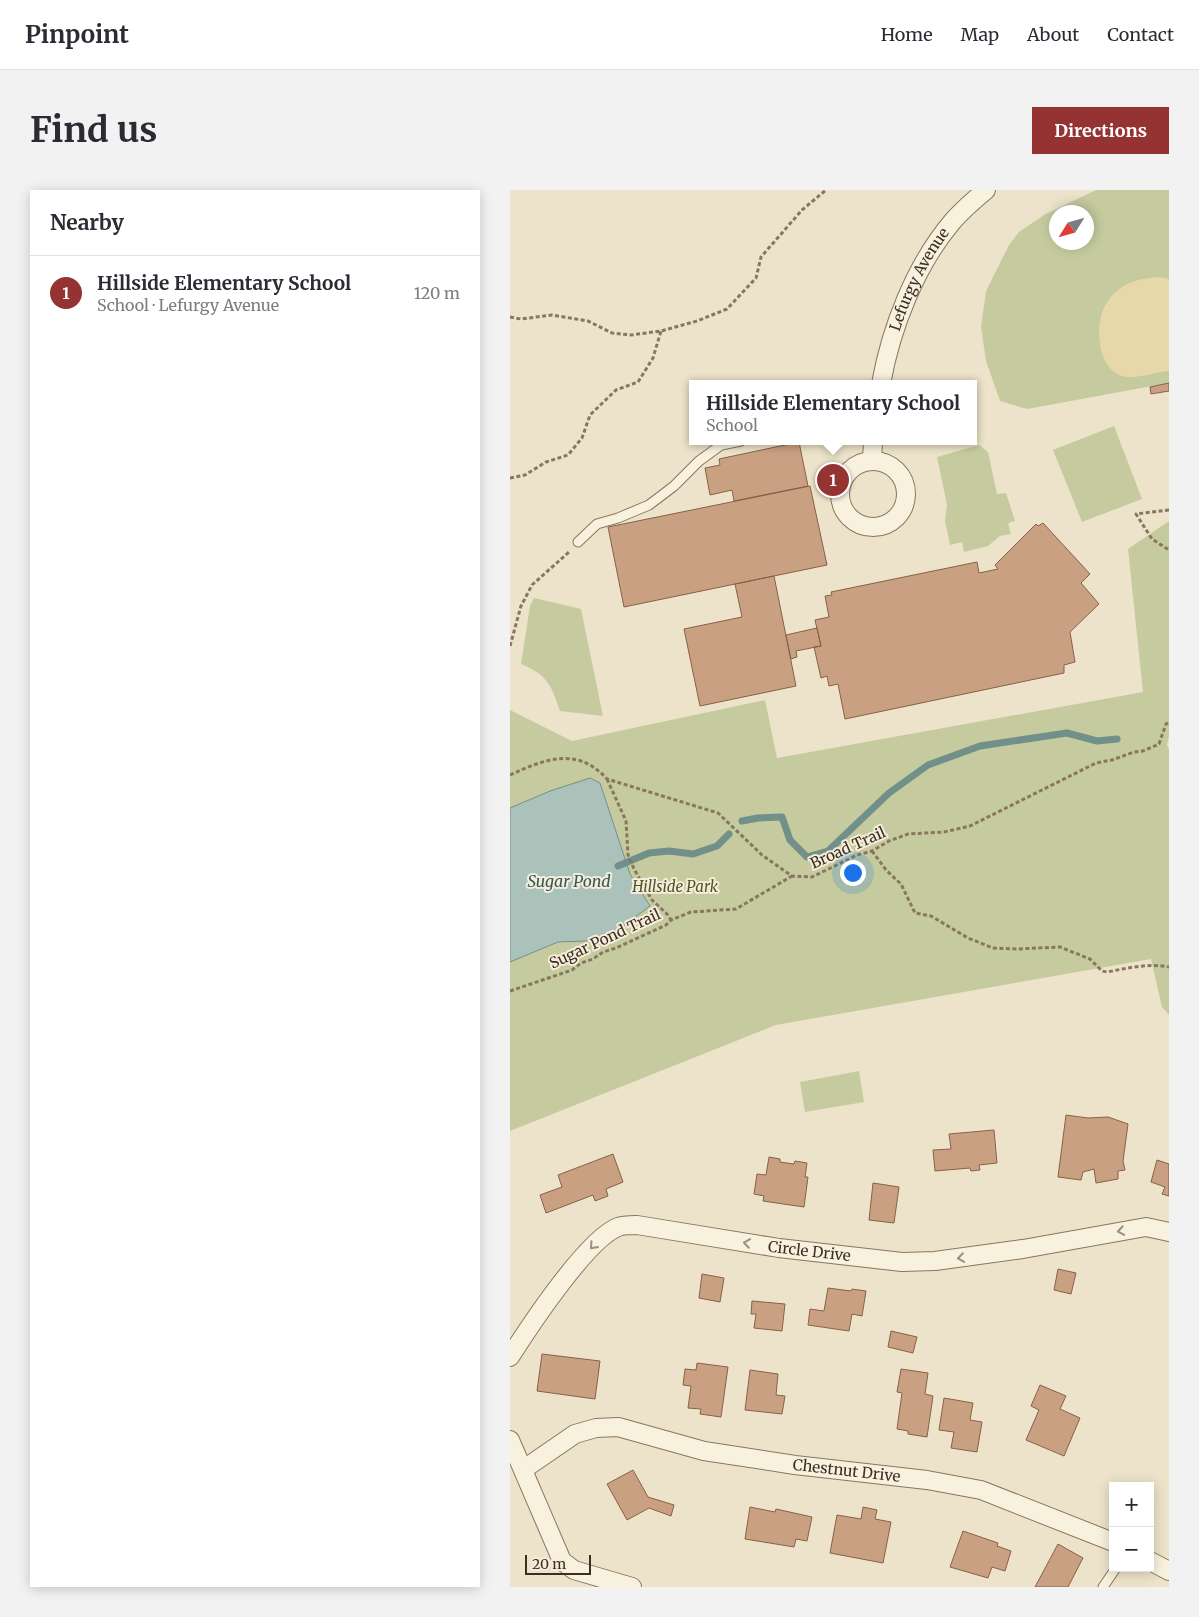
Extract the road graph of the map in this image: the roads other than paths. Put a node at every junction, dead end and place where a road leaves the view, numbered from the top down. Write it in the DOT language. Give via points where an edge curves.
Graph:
graph roads {
  1 [pos="986,190"];
  2 [pos="882,380"];
  3 [pos="721,445"];
  4 [pos="873,445"];
  5 [pos="872,461"];
  6 [pos="578,542"];
  7 [pos="1169,1232"];
  8 [pos="510,1357"];
  9 [pos="510,1440"];
  10 [pos="524,1469"];
  11 [pos="1109,1540"];
  12 [pos="1154,1563"];
  13 [pos="1169,1571"];
  14 [pos="1113,1572"];
  15 [pos="632,1587"];
  16 [pos="1103,1587"];
  1 -- 2 [label="street, Lefurgy Avenue" via="953,221 924,261 895,332"];
  3 -- 6 [label="lane" via="649,505 597,524"];
  4 -- 5 [label="street"];
  7 -- 8 [label="street, Circle Drive, one-way" via="1146,1227 1023,1249 935,1261 902,1262 778,1248 637,1225 618,1226 597,1240"];
  9 -- 10 [label="street"];
  10 -- 11 [label="street, Chestnut Drive" via="575,1434 618,1426 704,1451 981,1490"];
  10 -- 15 [label="street" via="562,1560 574,1570"];
  12 -- 13 [label="street"];
  14 -- 16 [label="lane"];
}
